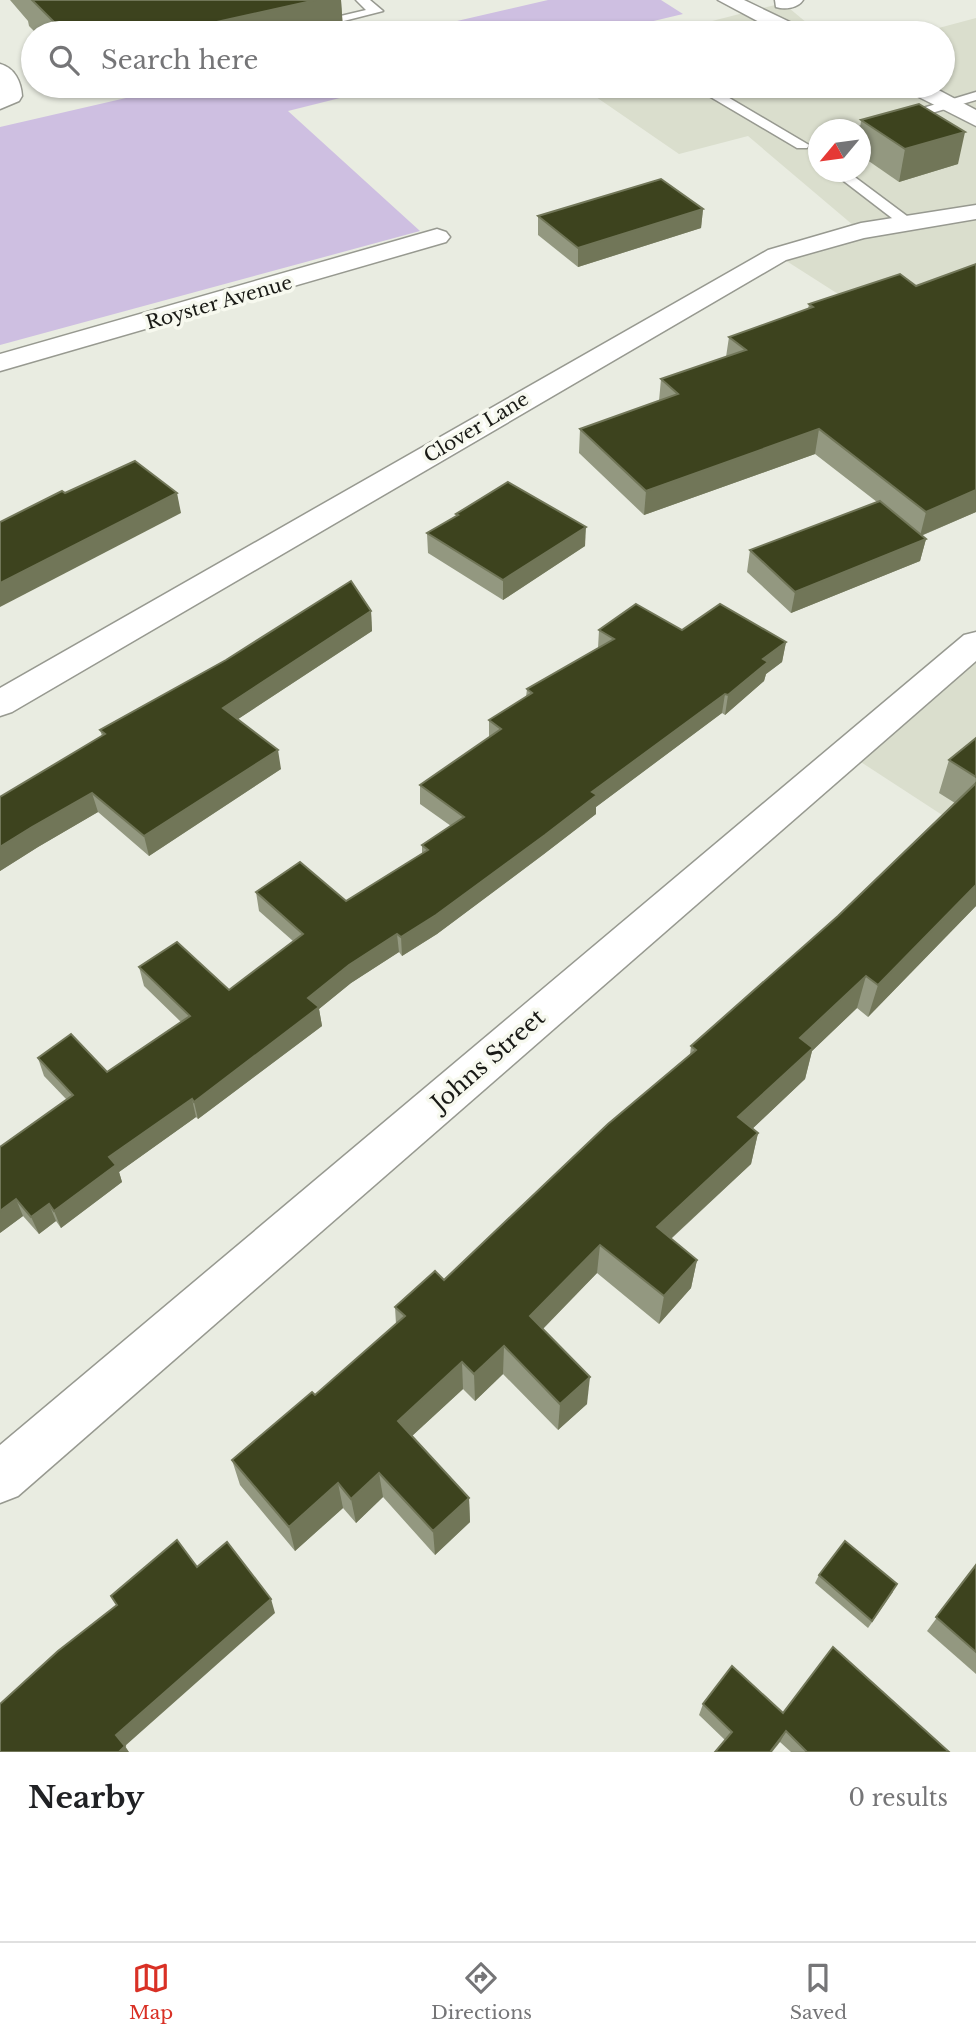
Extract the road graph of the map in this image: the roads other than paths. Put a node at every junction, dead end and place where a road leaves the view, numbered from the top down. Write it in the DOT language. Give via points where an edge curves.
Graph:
graph roads {
  1 [pos="362,0"];
  2 [pos="728,0"];
  3 [pos="785,1"];
  4 [pos="337,21"];
  5 [pos="771,21"];
  6 [pos="806,21"];
  7 [pos="0,71"];
  8 [pos="976,96"];
  9 [pos="720,98"];
  10 [pos="937,98"];
  11 [pos="0,102"];
  12 [pos="948,104"];
  13 [pos="976,119"];
  14 [pos="871,126"];
  15 [pos="808,143"];
  16 [pos="802,145"];
  17 [pos="808,149"];
  18 [pos="853,182"];
  19 [pos="976,212"];
  20 [pos="907,222"];
  21 [pos="437,237"];
  22 [pos="0,363"];
  23 [pos="976,643"];
  24 [pos="0,704"];
  25 [pos="0,1478"];
  1 -- 4 [label="lane" via="376,11"];
  2 -- 5 [label="street"];
  3 -- 6 [label="street"];
  7 -- 11 [label="street" via="10,83 11,96"];
  8 -- 12 [label="lane"];
  9 -- 16 [label="lane"];
  10 -- 12 [label="street"];
  12 -- 13 [label="street"];
  12 -- 14 [label="lane"];
  15 -- 16 [label="lane"];
  16 -- 17 [label="lane"];
  18 -- 20 [label="lane"];
  19 -- 20 [label="street, Clover Lane"];
  20 -- 24 [label="street, Clover Lane" via="777,255"];
  21 -- 22 [label="street, Royster Avenue"];
  23 -- 25 [label="street, Johns Street"];
}
